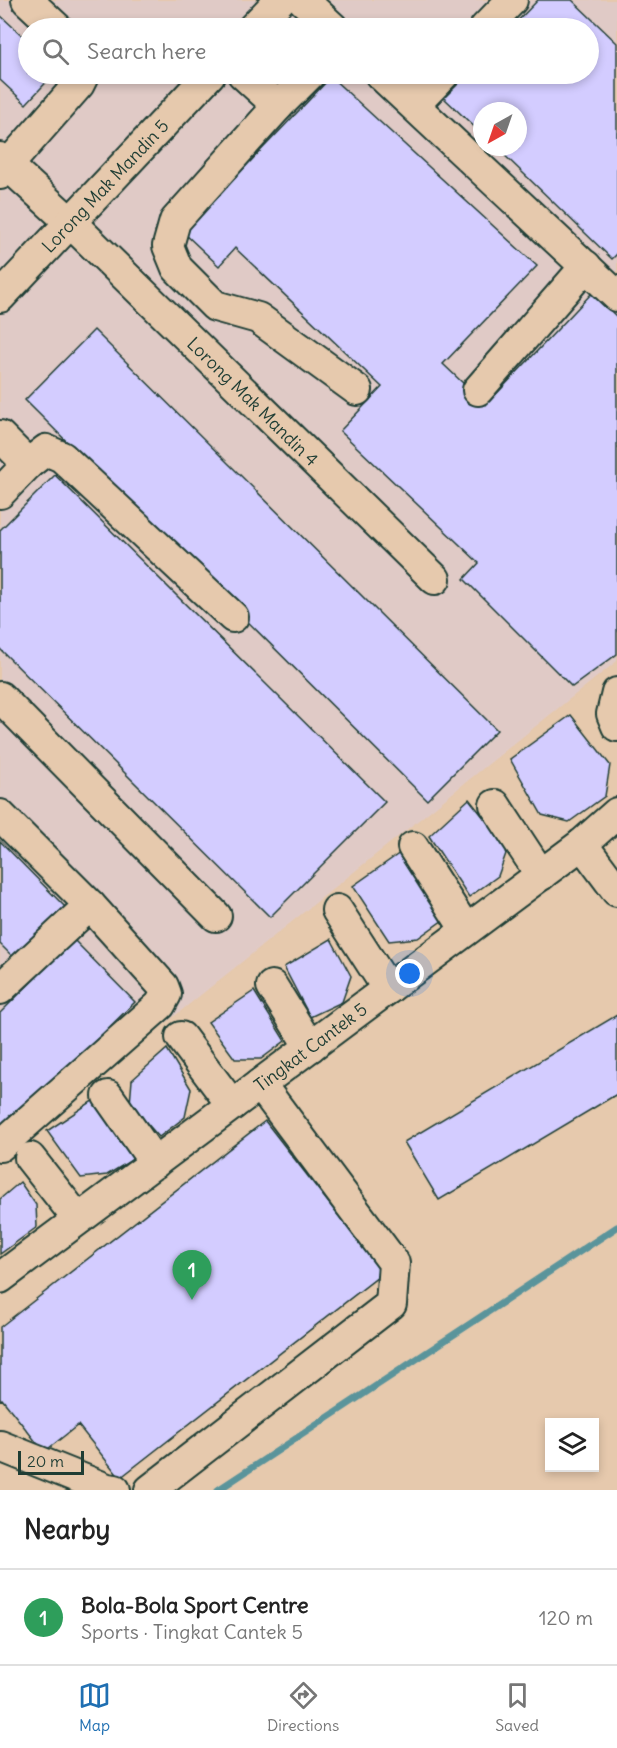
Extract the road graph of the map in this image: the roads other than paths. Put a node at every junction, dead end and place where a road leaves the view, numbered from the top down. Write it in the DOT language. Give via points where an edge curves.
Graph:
graph roads {
  1 [pos="27,0"];
  2 [pos="280,0"];
  3 [pos="303,0"];
  4 [pos="512,0"];
  5 [pos="46,18"];
  6 [pos="263,18"];
  7 [pos="322,18"];
  8 [pos="495,18"];
  9 [pos="79,84"];
  10 [pos="201,84"];
  11 [pos="254,84"];
  12 [pos="300,84"];
  13 [pos="392,84"];
  14 [pos="434,84"];
  15 [pos="414,105"];
  16 [pos="278,106"];
  17 [pos="3,166"];
  18 [pos="70,222"];
  19 [pos="586,266"];
  20 [pos="615,291"];
  21 [pos="0,297"];
  22 [pos="357,390"];
  23 [pos="478,390"];
  24 [pos="0,436"];
  25 [pos="28,464"];
  26 [pos="0,493"];
  27 [pos="435,579"];
  28 [pos="232,616"];
  29 [pos="617,693"];
  30 [pos="0,697"];
  31 [pos="617,726"];
  32 [pos="495,805"];
  33 [pos="617,813"];
  34 [pos="0,815"];
  35 [pos="582,844"];
  36 [pos="413,847"];
  37 [pos="541,875"];
  38 [pos="617,891"];
  39 [pos="90,905"];
  40 [pos="337,910"];
  41 [pos="216,916"];
  42 [pos="466,930"];
  43 [pos="272,986"];
  44 [pos="0,989"];
  45 [pos="388,989"];
  46 [pos="181,1037"];
  47 [pos="310,1047"];
  48 [pos="260,1084"];
  49 [pos="108,1096"];
  50 [pos="232,1105"];
  51 [pos="0,1146"];
  52 [pos="30,1158"];
  53 [pos="155,1163"];
  54 [pos="78,1219"];
  55 [pos="0,1278"];
  56 [pos="0,1446"];
  57 [pos="115,1490"];
  58 [pos="150,1490"];
  1 -- 5 [label="street"];
  2 -- 6 [label="street"];
  3 -- 7 [label="street"];
  4 -- 8 [label="street"];
  9 -- 17 [label="street"];
  10 -- 18 [label="street, Lorong Mak Mandin 5"];
  11 -- 16 [label="street"];
  12 -- 16 [label="street"];
  13 -- 15 [label="street"];
  14 -- 15 [label="street"];
  15 -- 19 [label="street"];
  16 -- 22 [label="street" via="175,221 168,246 177,268 216,306 258,318"];
  17 -- 18 [label="street, Lorong Mak Mandin 4"];
  18 -- 21 [label="street, Lorong Mak Mandin 5"];
  18 -- 27 [label="street, Lorong Mak Mandin 4"];
  19 -- 20 [label="street"];
  19 -- 23 [label="street"];
  24 -- 25 [label="street"];
  25 -- 26 [label="street"];
  25 -- 28 [label="street" via="46,450 62,457"];
  29 -- 31 [label="street" via="612,714"];
  30 -- 41 [label="street"];
  32 -- 37 [label="street"];
  33 -- 35 [label="street, Tingkat Cantek 5"];
  34 -- 39 [label="street"];
  35 -- 37 [label="street, Tingkat Cantek 5"];
  35 -- 38 [label="street"];
  36 -- 42 [label="street"];
  37 -- 42 [label="street, Tingkat Cantek 5"];
  39 -- 44 [label="street"];
  39 -- 51 [label="street" via="166,994 160,1005"];
  40 -- 45 [label="street"];
  42 -- 45 [label="street, Tingkat Cantek 5"];
  43 -- 47 [label="street"];
  45 -- 47 [label="street, Tingkat Cantek 5"];
  46 -- 50 [label="street"];
  47 -- 48 [label="street, Tingkat Cantek 5"];
  48 -- 50 [label="street, Tingkat Cantek 5"];
  48 -- 58 [label="street" via="394,1263 391,1304"];
  49 -- 53 [label="street"];
  50 -- 53 [label="street, Tingkat Cantek 5"];
  52 -- 54 [label="street"];
  53 -- 54 [label="street, Tingkat Cantek 5"];
  54 -- 55 [label="street, Tingkat Cantek 5"];
  56 -- 57 [label="street"];
}
